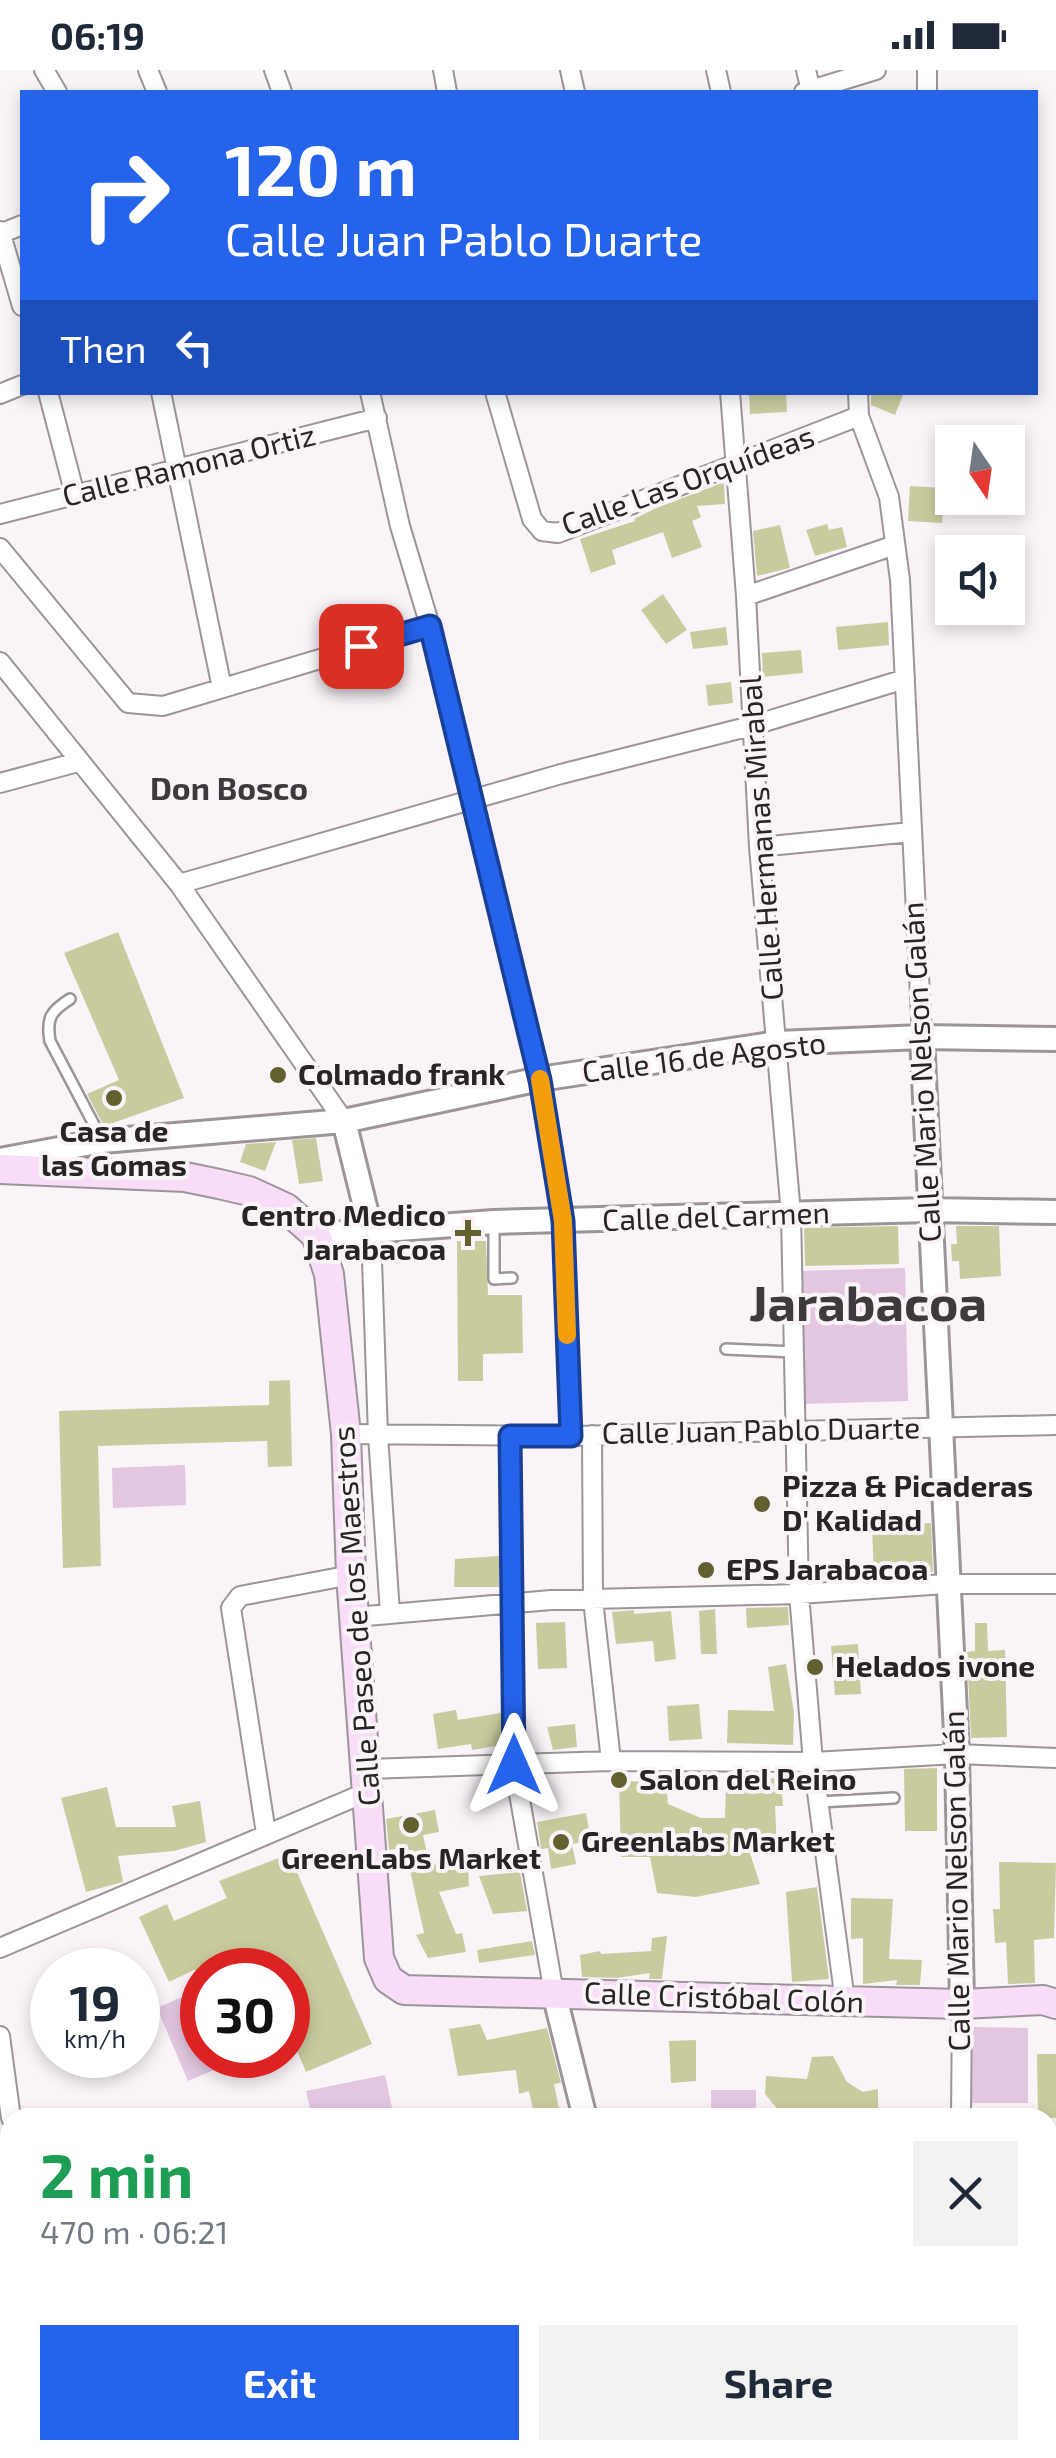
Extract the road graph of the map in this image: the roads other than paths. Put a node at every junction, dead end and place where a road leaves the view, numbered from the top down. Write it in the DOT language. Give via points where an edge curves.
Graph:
graph roads {
  1 [pos="876,70"];
  2 [pos="814,90"];
  3 [pos="0,233"];
  4 [pos="20,299"];
  5 [pos="49,395"];
  6 [pos="161,395"];
  7 [pos="371,395"];
  8 [pos="496,395"];
  9 [pos="730,395"];
  10 [pos="858,395"];
  11 [pos="859,416"];
  12 [pos="377,418"];
  13 [pos="736,466"];
  14 [pos="178,469"];
  15 [pos="75,495"];
  16 [pos="0,514"];
  17 [pos="895,545"];
  18 [pos="0,548"];
  19 [pos="746,596"];
  20 [pos="430,626"];
  21 [pos="0,662"];
  22 [pos="905,679"];
  23 [pos="222,688"];
  24 [pos="751,726"];
  25 [pos="78,762"];
  26 [pos="0,783"];
  27 [pos="474,798"];
  28 [pos="910,832"];
  29 [pos="759,847"];
  30 [pos="178,884"];
  31 [pos="70,999"];
  32 [pos="922,1037"];
  33 [pos="1056,1038"];
  34 [pos="778,1044"];
  35 [pos="540,1080"];
  36 [pos="344,1121"];
  37 [pos="102,1141"];
  38 [pos="0,1160"];
  39 [pos="0,1168"];
  40 [pos="928,1210"];
  41 [pos="1056,1212"];
  42 [pos="791,1214"];
  43 [pos="563,1221"];
  44 [pos="494,1222"];
  45 [pos="371,1231"];
  46 [pos="316,1234"];
  47 [pos="512,1278"];
  48 [pos="726,1349"];
  49 [pos="794,1352"];
  50 [pos="1056,1424"];
  51 [pos="939,1426"];
  52 [pos="796,1430"];
  53 [pos="346,1434"];
  54 [pos="378,1435"];
  55 [pos="592,1435"];
  56 [pos="510,1436"];
  57 [pos="571,1436"];
  58 [pos="351,1575"];
  59 [pos="946,1584"];
  60 [pos="1056,1584"];
  61 [pos="800,1594"];
  62 [pos="592,1600"];
  63 [pos="513,1603"];
  64 [pos="390,1613"];
  65 [pos="355,1617"];
  66 [pos="957,1754"];
  67 [pos="1056,1758"];
  68 [pos="611,1761"];
  69 [pos="813,1762"];
  70 [pos="514,1765"];
  71 [pos="367,1780"];
  72 [pos="894,1798"];
  73 [pos="818,1802"];
  74 [pos="266,1833"];
  75 [pos="0,1948"];
  76 [pos="404,1990"];
  77 [pos="554,1993"];
  78 [pos="845,2001"];
  79 [pos="962,2004"];
  80 [pos="1052,2005"];
  81 [pos="0,2036"];
  82 [pos="10,2108"];
  83 [pos="583,2108"];
  84 [pos="961,2108"];
  1 -- 2 [label="street"];
  3 -- 4 [label="street"];
  5 -- 15 [label="street"];
  6 -- 14 [label="street"];
  7 -- 12 [label="street"];
  8 -- 13 [label="street, Calle Las Orquídeas" via="532,520 542,531 558,533"];
  9 -- 13 [label="street, Calle Hermanas Mirabal"];
  10 -- 11 [label="street, Calle Mario Nelson Galán"];
  11 -- 13 [label="street, Calle Las Orquídeas"];
  11 -- 17 [label="street, Calle Mario Nelson Galán" via="886,482"];
  12 -- 14 [label="street, Calle Ramona Ortiz"];
  12 -- 20 [label="street"];
  13 -- 19 [label="street, Calle Hermanas Mirabal"];
  14 -- 15 [label="street, Calle Ramona Ortiz"];
  14 -- 23 [label="street"];
  15 -- 16 [label="street, Calle Ramona Ortiz"];
  17 -- 19 [label="street"];
  17 -- 22 [label="street, Calle Mario Nelson Galán"];
  18 -- 23 [label="street" via="128,703 163,706"];
  19 -- 24 [label="street, Calle Hermanas Mirabal"];
  20 -- 23 [label="street"];
  20 -- 27 [label="street"];
  21 -- 25 [label="street"];
  22 -- 24 [label="street"];
  22 -- 28 [label="street, Calle Mario Nelson Galán"];
  24 -- 27 [label="street"];
  24 -- 29 [label="street, Calle Hermanas Mirabal"];
  25 -- 26 [label="street"];
  25 -- 30 [label="street"];
  27 -- 30 [label="street"];
  27 -- 35 [label="street"];
  28 -- 29 [label="street"];
  28 -- 32 [label="street, Calle Mario Nelson Galán"];
  29 -- 34 [label="street, Calle Hermanas Mirabal"];
  30 -- 36 [label="street"];
  31 -- 37 [label="lane" via="52,1011 50,1040"];
  32 -- 33 [label="street, Calle 16 de Agosto"];
  32 -- 34 [label="street, Calle 16 de Agosto"];
  32 -- 40 [label="street, Calle Mario Nelson Galán"];
  34 -- 35 [label="street, Calle 16 de Agosto"];
  34 -- 42 [label="street, Calle Hermanas Mirabal"];
  35 -- 36 [label="street, Calle 16 de Agosto"];
  35 -- 43 [label="street"];
  36 -- 37 [label="street, Calle 16 de Agosto"];
  36 -- 45 [label="street"];
  37 -- 38 [label="street, Calle 16 de Agosto"];
  39 -- 46 [label="main road" via="218,1184 286,1208"];
  40 -- 41 [label="street, Calle del Carmen"];
  40 -- 42 [label="street, Calle del Carmen"];
  40 -- 51 [label="street, Calle Mario Nelson Galán"];
  42 -- 43 [label="street, Calle del Carmen"];
  42 -- 49 [label="street, Calle Hermanas Mirabal"];
  43 -- 44 [label="street, Calle del Carmen"];
  43 -- 57 [label="street"];
  44 -- 45 [label="street, Calle del Carmen"];
  44 -- 47 [label="lane" via="494,1279"];
  45 -- 46 [label="street, Calle del Carmen"];
  45 -- 54 [label="street"];
  46 -- 53 [label="main road, Calle Paseo de los Maestros" via="329,1274"];
  48 -- 49 [label="lane"];
  49 -- 52 [label="street, Calle Hermanas Mirabal"];
  50 -- 51 [label="street, Calle Juan Pablo Duarte"];
  51 -- 52 [label="street, Calle Juan Pablo Duarte"];
  51 -- 59 [label="street, Calle Mario Nelson Galán"];
  52 -- 55 [label="street, Calle Juan Pablo Duarte"];
  52 -- 61 [label="street, Calle Hermanas Mirabal"];
  53 -- 54 [label="street, Calle Juan Pablo Duarte"];
  53 -- 58 [label="main road, Calle Paseo de los Maestros"];
  54 -- 56 [label="street, Calle Juan Pablo Duarte"];
  54 -- 64 [label="street"];
  55 -- 57 [label="street, Calle Juan Pablo Duarte"];
  55 -- 62 [label="street"];
  56 -- 57 [label="street, Calle Juan Pablo Duarte"];
  56 -- 63 [label="street"];
  58 -- 65 [label="main road, Calle Paseo de los Maestros"];
  58 -- 74 [label="street" via="240,1596 232,1608"];
  59 -- 60 [label="street"];
  59 -- 61 [label="street"];
  59 -- 66 [label="street, Calle Mario Nelson Galán"];
  61 -- 62 [label="street"];
  61 -- 69 [label="street, Calle Hermanas Mirabal"];
  62 -- 63 [label="street"];
  62 -- 68 [label="street"];
  63 -- 64 [label="street"];
  63 -- 70 [label="street"];
  64 -- 65 [label="street"];
  65 -- 71 [label="main road, Calle Paseo de los Maestros"];
  66 -- 67 [label="street"];
  66 -- 69 [label="street"];
  66 -- 79 [label="street, Calle Mario Nelson Galán"];
  68 -- 69 [label="street"];
  68 -- 70 [label="street"];
  69 -- 73 [label="street, Calle Hermanas Mirabal"];
  70 -- 71 [label="street"];
  70 -- 77 [label="street"];
  71 -- 74 [label="street"];
  71 -- 76 [label="main road, Calle Paseo de los Maestros" via="379,1958 388,1980"];
  72 -- 73 [label="lane"];
  73 -- 78 [label="street, Calle Hermanas Mirabal"];
  74 -- 75 [label="street"];
  76 -- 77 [label="main road, Calle Cristóbal Colón"];
  77 -- 78 [label="main road, Calle Cristóbal Colón"];
  77 -- 83 [label="street"];
  78 -- 79 [label="main road, Calle Cristóbal Colón"];
  79 -- 80 [label="main road, Calle Cristóbal Colón"];
  79 -- 84 [label="street, Calle Mario Nelson Galán"];
  81 -- 82 [label="street"];
}
